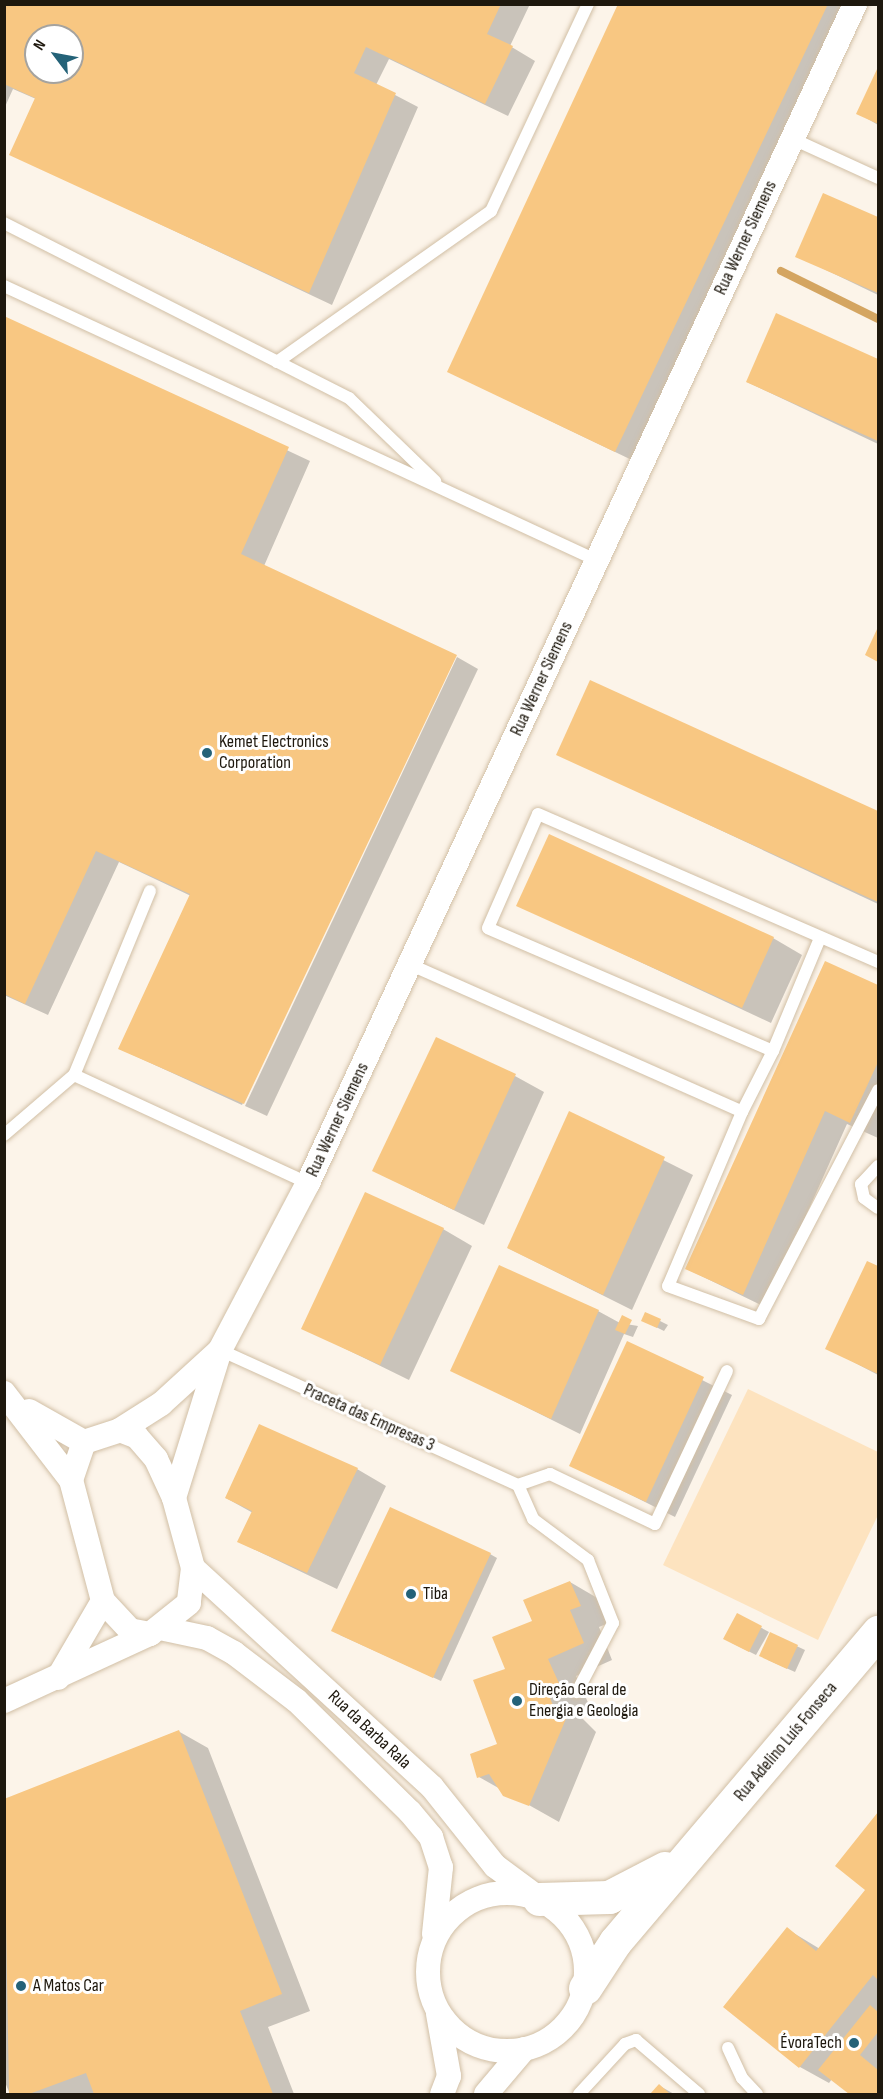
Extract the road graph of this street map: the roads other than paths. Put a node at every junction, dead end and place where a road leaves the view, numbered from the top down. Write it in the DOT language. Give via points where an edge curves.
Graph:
graph roads {
  1 [pos="588,4"];
  2 [pos="855,4"];
  3 [pos="792,139"];
  4 [pos="879,178"];
  5 [pos="4,223"];
  6 [pos="4,286"];
  7 [pos="277,362"];
  8 [pos="442,489"];
  9 [pos="596,560"];
  10 [pos="150,891"];
  11 [pos="820,938"];
  12 [pos="879,962"];
  13 [pos="411,965"];
  14 [pos="773,1051"];
  15 [pos="74,1075"];
  16 [pos="879,1090"];
  17 [pos="742,1112"];
  18 [pos="4,1135"];
  19 [pos="879,1166"];
  20 [pos="308,1183"];
  21 [pos="879,1208"];
  22 [pos="220,1350"];
  23 [pos="727,1371"];
  24 [pos="10,1398"];
  25 [pos="120,1430"];
  26 [pos="84,1442"];
  27 [pos="71,1480"];
  28 [pos="518,1485"];
  29 [pos="174,1498"];
  30 [pos="193,1568"];
  31 [pos="103,1601"];
  32 [pos="155,1631"];
  33 [pos="879,1632"];
  34 [pos="879,1651"];
  35 [pos="849,1667"];
  36 [pos="58,1678"];
  37 [pos="577,1692"];
  38 [pos="4,1701"];
  39 [pos="692,1851"];
  40 [pos="538,1898"];
  41 [pos="433,1941"];
  42 [pos="585,1988"];
  43 [pos="438,2012"];
  44 [pos="728,2048"];
  45 [pos="524,2049"];
  46 [pos="442,2094"];
  47 [pos="486,2094"];
  48 [pos="579,2094"];
  49 [pos="699,2094"];
  50 [pos="757,2094"];
  1 -- 7 [label="lane" via="491,211"];
  2 -- 3 [label="street, Rua Werner Siemens"];
  3 -- 4 [label="lane"];
  3 -- 9 [label="street, Rua Werner Siemens"];
  5 -- 7 [label="lane"];
  6 -- 8 [label="lane"];
  7 -- 8 [label="lane" via="349,398"];
  8 -- 9 [label="lane"];
  9 -- 13 [label="street, Rua Werner Siemens"];
  10 -- 15 [label="lane"];
  11 -- 12 [label="lane"];
  11 -- 14 [label="lane"];
  11 -- 14 [label="lane" via="538,814 488,928"];
  13 -- 17 [label="lane"];
  13 -- 20 [label="street, Rua Werner Siemens"];
  14 -- 17 [label="lane"];
  15 -- 18 [label="lane"];
  15 -- 20 [label="lane"];
  16 -- 17 [label="lane" via="759,1319 669,1286"];
  19 -- 21 [label="lane" via="861,1184 867,1202"];
  20 -- 22 [label="street, Rua Werner Siemens"];
  22 -- 25 [label="street, Rua Werner Siemens" via="161,1404"];
  22 -- 28 [label="lane, Praceta das Empresas 3"];
  22 -- 29 [label="street, Rua Werner Siemens"];
  23 -- 28 [label="lane" via="655,1524 550,1474"];
  24 -- 26 [label="street"];
  24 -- 27 [label="street"];
  25 -- 26 [label="street, Rua Werner Siemens"];
  25 -- 29 [label="street" via="137,1437 156,1459"];
  26 -- 27 [label="street"];
  27 -- 31 [label="street"];
  28 -- 37 [label="lane" via="533,1519 588,1560 613,1623"];
  29 -- 30 [label="street"];
  30 -- 32 [label="street" via="189,1604"];
  30 -- 40 [label="street, Rua da Barba Rala" via="432,1787 495,1866"];
  31 -- 32 [label="street, Rua da Barba Rala" via="130,1630"];
  31 -- 36 [label="street"];
  32 -- 36 [label="street"];
  32 -- 41 [label="street, Rua da Barba Rala" via="207,1638 234,1653 297,1701 410,1812 431,1837 441,1867"];
  33 -- 35 [label="street, Rua Adelino Luís Fonseca"];
  34 -- 35 [label="street"];
  35 -- 39 [label="street, Rua Adelino Luís Fonseca"];
  36 -- 38 [label="street"];
  39 -- 40 [label="street, Rua Adelino Luís Fonseca" via="630,1890 609,1897"];
  39 -- 42 [label="street, Rua Adelino Luís Fonseca" via="615,1942"];
  40 -- 41 [label="street" via="500,1892 473,1899 448,1918"];
  40 -- 42 [label="street" via="576,1932 585,1958"];
  41 -- 43 [label="street" via="428,1986"];
  42 -- 45 [label="street" via="574,2014 556,2035"];
  43 -- 45 [label="street" via="454,2032 477,2046"];
  43 -- 46 [label="street" via="449,2076"];
  44 -- 50 [label="lane" via="742,2078"];
  45 -- 47 [label="street"];
  48 -- 49 [label="lane" via="625,2044 636,2040"];
}
